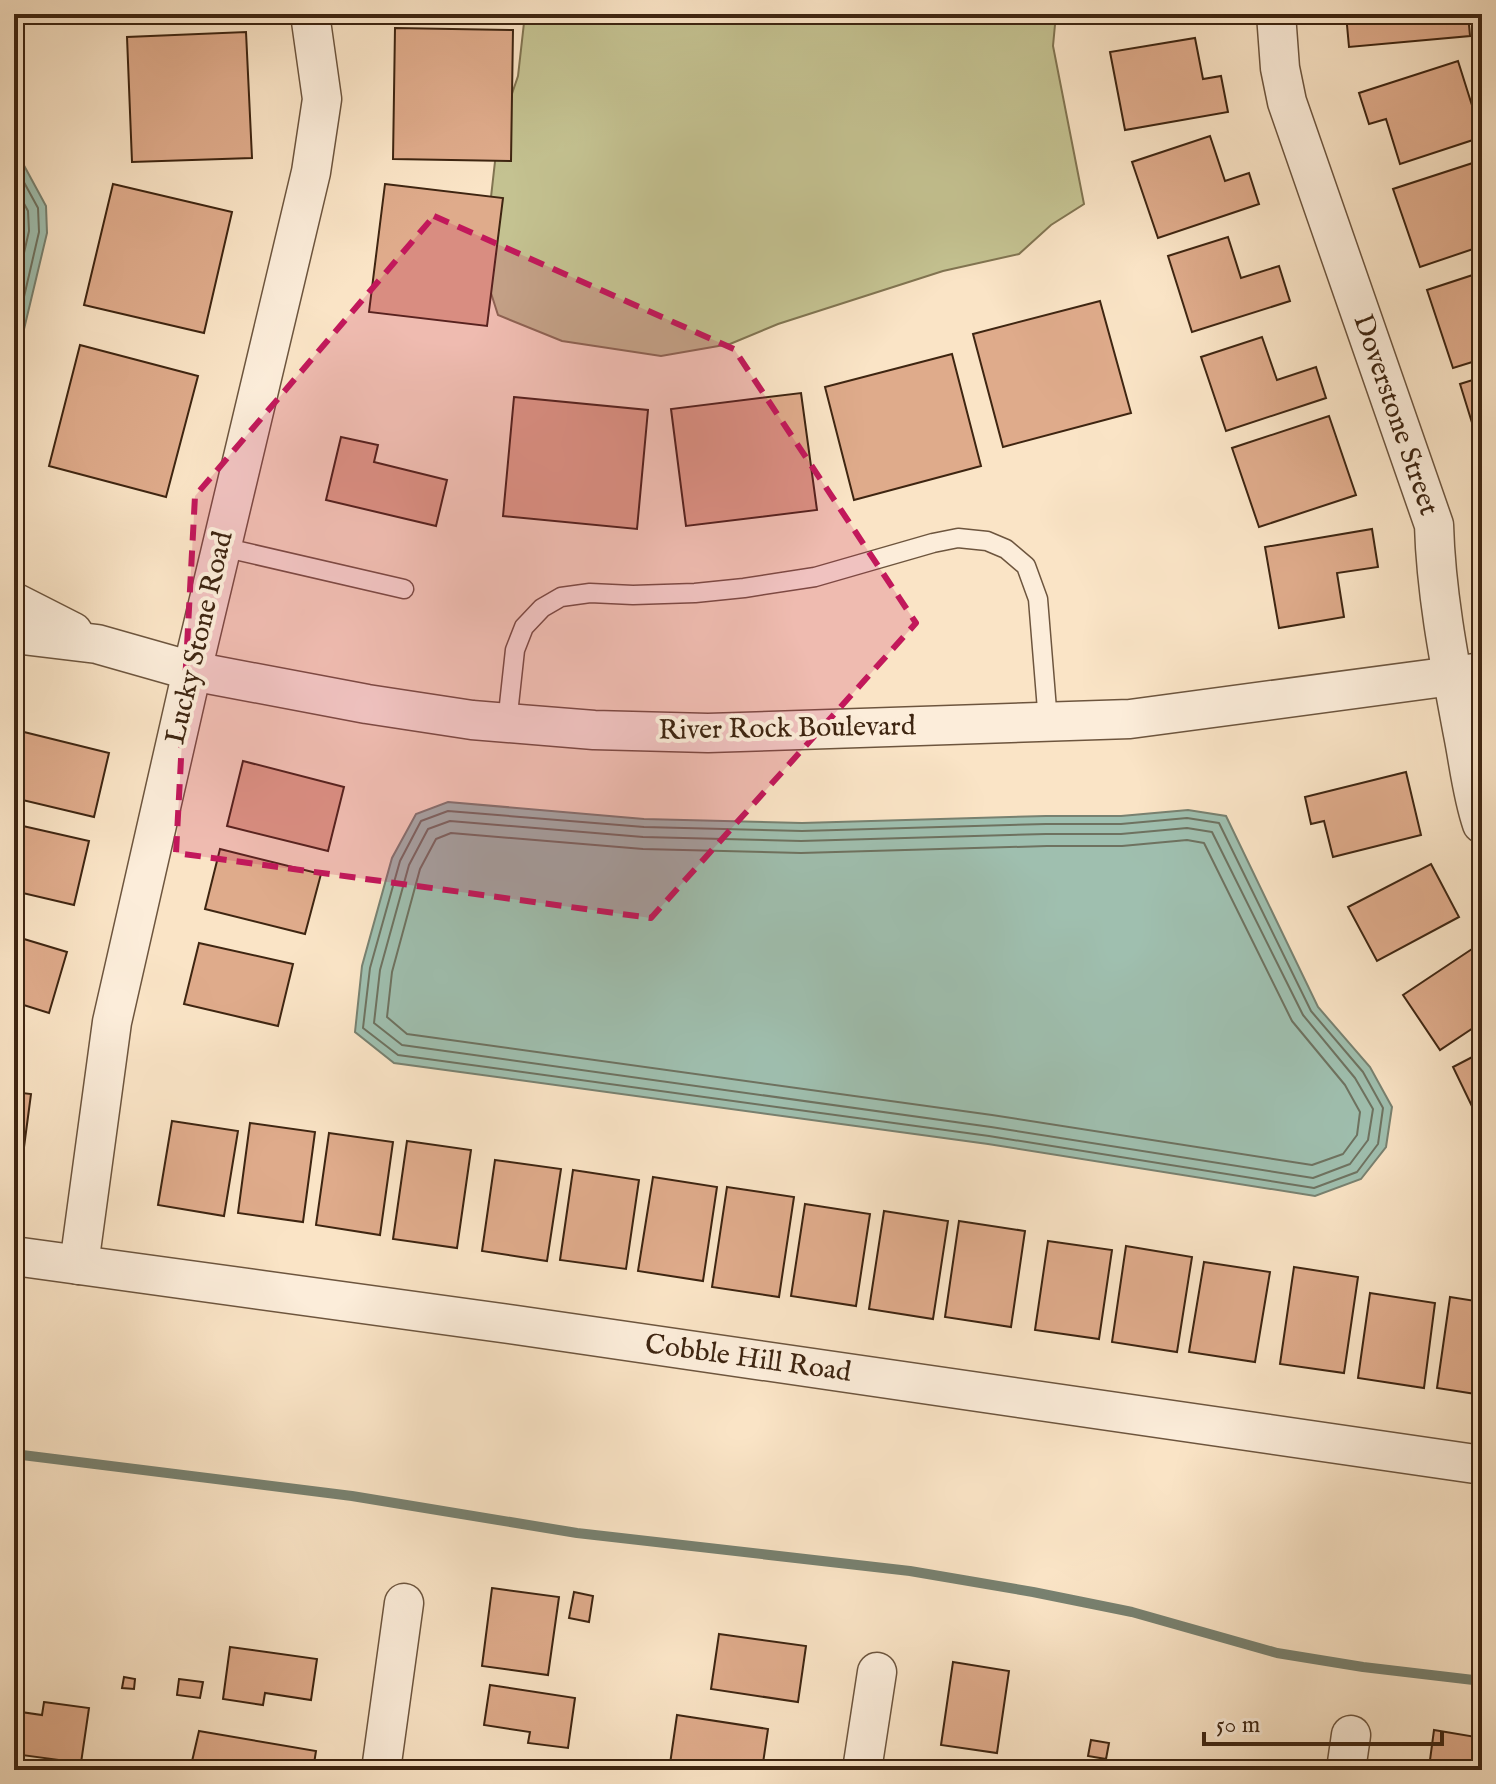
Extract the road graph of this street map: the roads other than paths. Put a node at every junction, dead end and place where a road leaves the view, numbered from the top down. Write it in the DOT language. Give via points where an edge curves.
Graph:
graph roads {
  1 [pos="310,14"];
  2 [pos="1276,14"];
  3 [pos="222,547"];
  4 [pos="404,589"];
  5 [pos="14,602"];
  6 [pos="14,634"];
  7 [pos="97,644"];
  8 [pos="192,671"];
  9 [pos="1467,674"];
  10 [pos="1048,722"];
  11 [pos="507,723"];
  12 [pos="1482,824"];
  13 [pos="14,1256"];
  14 [pos="79,1265"];
  15 [pos="1482,1465"];
  16 [pos="404,1603"];
  17 [pos="877,1672"];
  18 [pos="381,1770"];
  19 [pos="862,1770"];
  1 -- 3 [label="street, Lucky Stone Road" via="322,99 311,172"];
  2 -- 9 [label="street, Doverstone Street" via="1287,102 1434,525 1435,551"];
  3 -- 4 [label="lane"];
  3 -- 8 [label="street, Lucky Stone Road"];
  5 -- 7 [label="street, River Rock Boulevard"];
  6 -- 7 [label="street, River Rock Boulevard"];
  7 -- 8 [label="street, River Rock Boulevard"];
  8 -- 11 [label="street, River Rock Boulevard" via="367,704"];
  8 -- 14 [label="street, Lucky Stone Road" via="112,1022"];
  9 -- 10 [label="street, River Rock Boulevard" via="1130,719"];
  9 -- 12 [label="street, Doverstone Street" via="1465,743"];
  10 -- 11 [label="street, River Rock Boulevard" via="708,733"];
  10 -- 11 [label="lane" via="1038,599 1026,566 987,541 958,538 815,577 744,588 561,597 524,627 515,650"];
  13 -- 14 [label="street, Cobble Hill Road"];
  14 -- 15 [label="street, Cobble Hill Road"];
  16 -- 18 [label="street"];
  17 -- 19 [label="street"];
}
